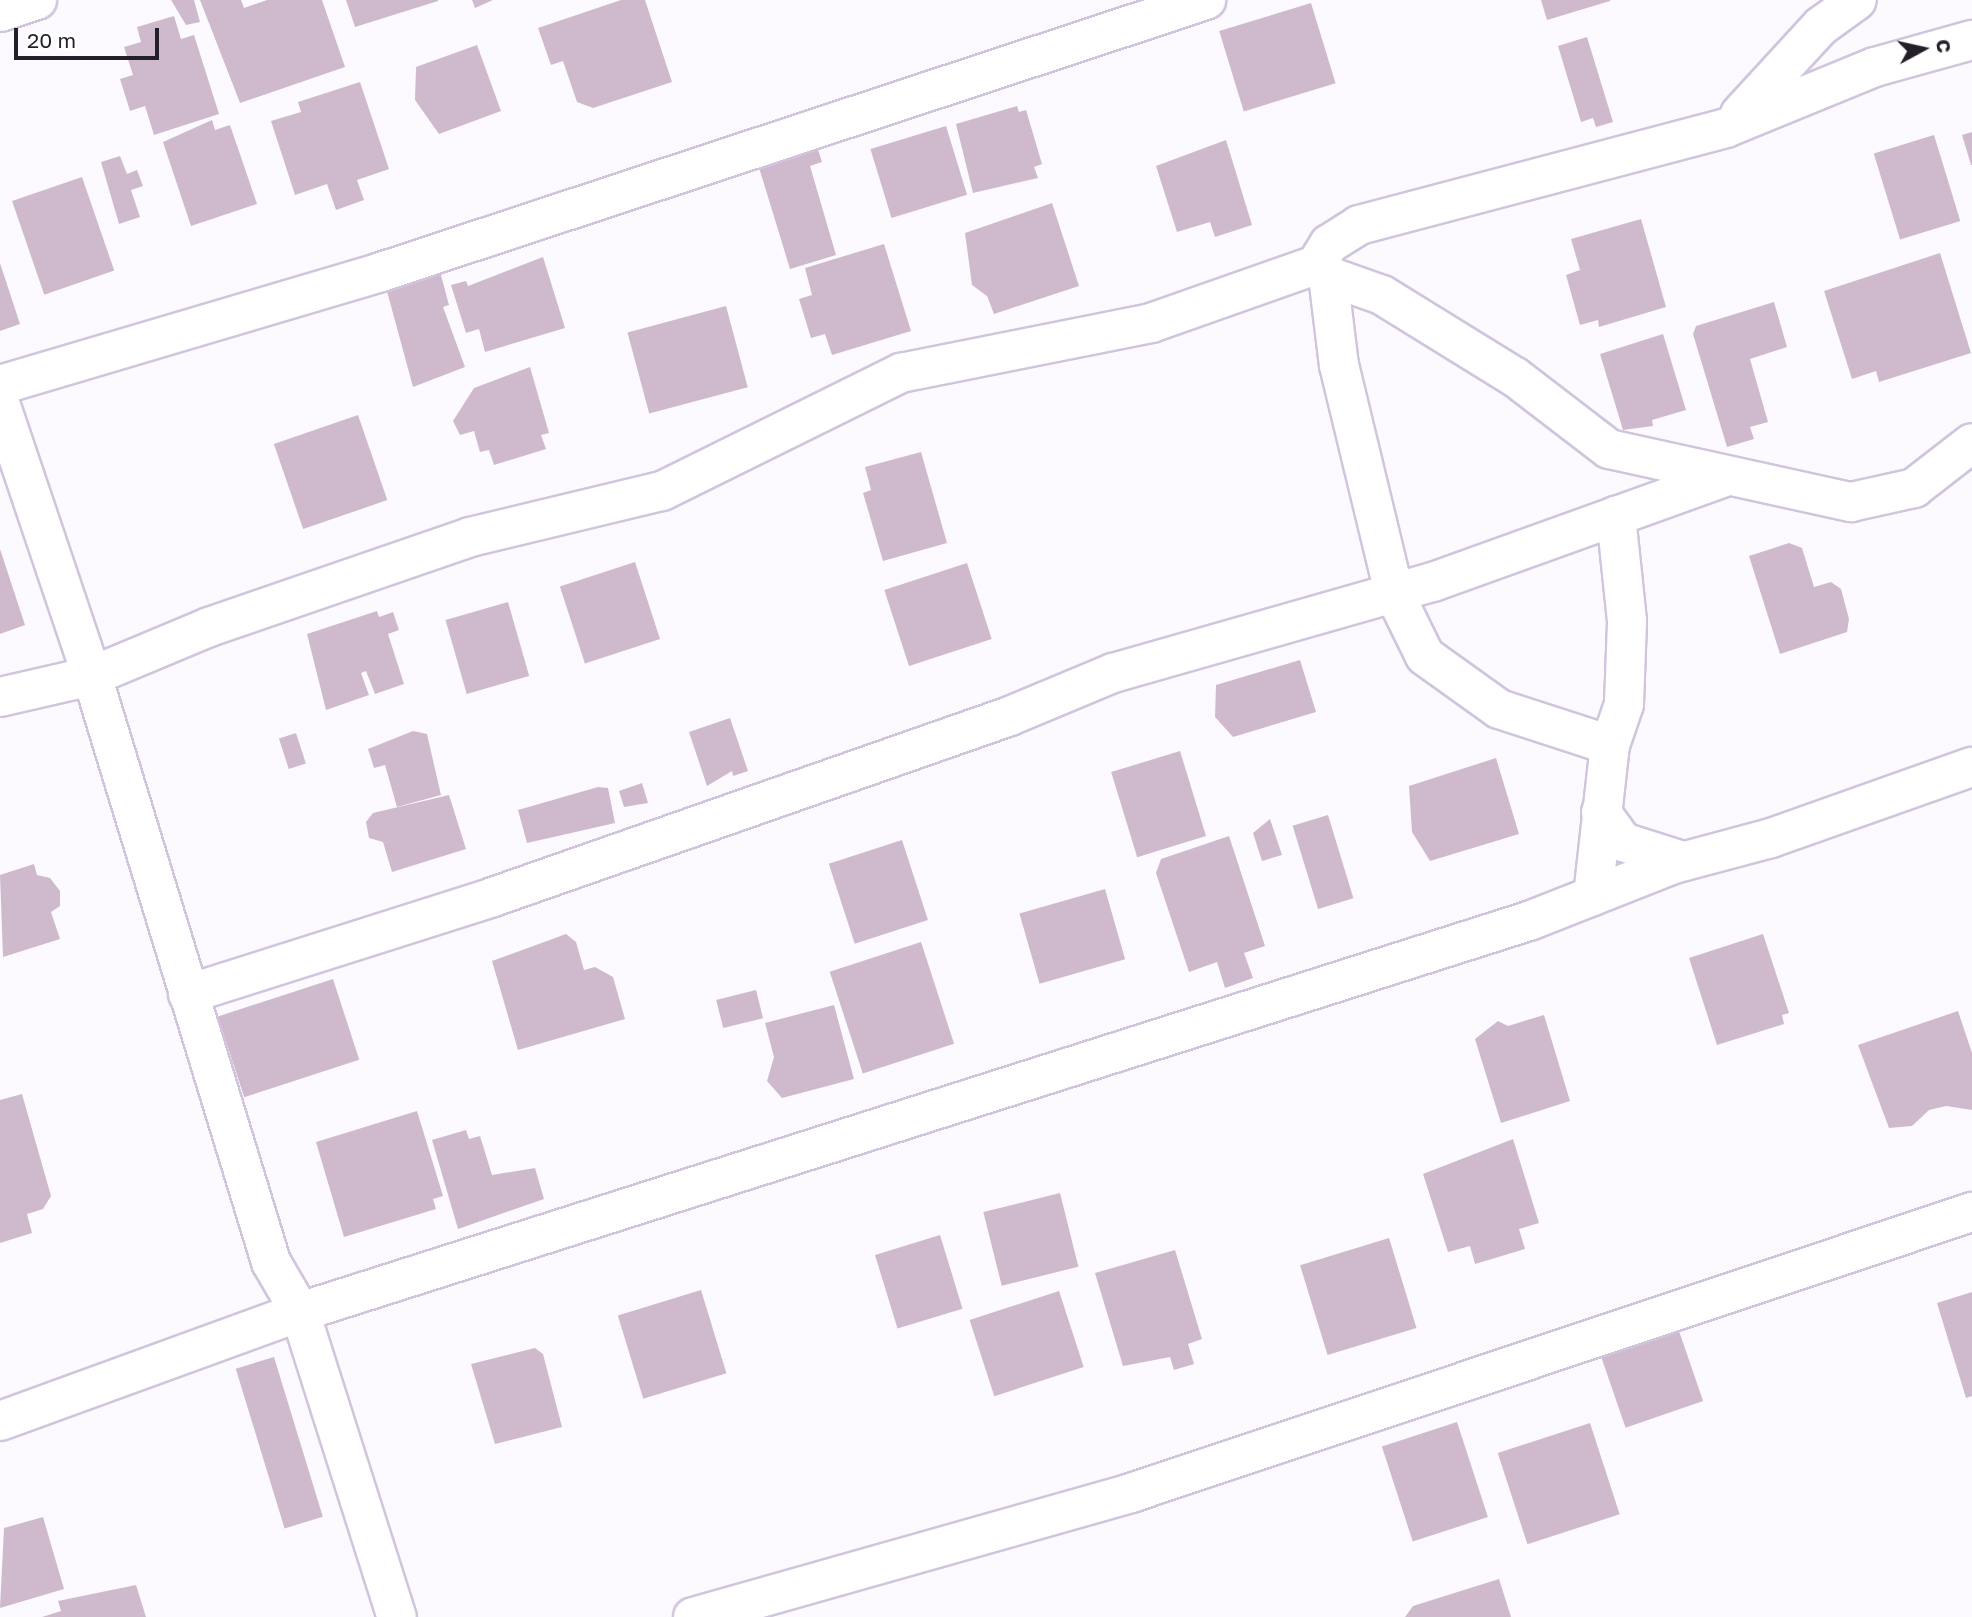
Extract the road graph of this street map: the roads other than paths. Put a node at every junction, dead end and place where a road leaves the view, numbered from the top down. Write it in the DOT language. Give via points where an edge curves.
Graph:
graph roads {
  1 [pos="37,0"];
  2 [pos="1206,0"];
  3 [pos="1857,0"];
  4 [pos="0,12"];
  5 [pos="1972,40"];
  6 [pos="1726,128"];
  7 [pos="1322,271"];
  8 [pos="0,385"];
  9 [pos="0,403"];
  10 [pos="1972,443"];
  11 [pos="1725,477"];
  12 [pos="1616,516"];
  13 [pos="1394,593"];
  14 [pos="92,676"];
  15 [pos="0,697"];
  16 [pos="1610,745"];
  17 [pos="1972,767"];
  18 [pos="1601,812"];
  19 [pos="1684,861"];
  20 [pos="1593,896"];
  21 [pos="188,994"];
  22 [pos="1972,1212"];
  23 [pos="300,1312"];
  24 [pos="0,1421"];
  25 [pos="397,1617"];
  26 [pos="693,1617"];
  1 -- 4 [label="street"];
  2 -- 8 [label="street" via="381,272"];
  3 -- 6 [label="street" via="1821,26"];
  5 -- 6 [label="street" via="1875,67"];
  6 -- 7 [label="street" via="1359,225 1329,244"];
  7 -- 11 [label="street" via="1382,295 1516,377 1609,449"];
  7 -- 13 [label="street" via="1339,365"];
  7 -- 14 [label="street" via="1151,323 901,373 662,491 470,537 209,627"];
  9 -- 14 [label="street"];
  10 -- 11 [label="street" via="1914,488 1851,502"];
  11 -- 12 [label="street"];
  12 -- 13 [label="street"];
  12 -- 16 [label="street" via="1628,621 1624,704"];
  13 -- 16 [label="street" via="1425,656 1499,709"];
  13 -- 21 [label="street" via="1113,673 1010,716 493,897"];
  14 -- 15 [label="street"];
  14 -- 21 [label="street"];
  16 -- 18 [label="street"];
  17 -- 19 [label="street"];
  18 -- 19 [label="street" via="1623,842"];
  18 -- 20 [label="street"];
  19 -- 20 [label="street"];
  20 -- 23 [label="street" via="1529,922"];
  21 -- 23 [label="street" via="271,1262"];
  22 -- 26 [label="street" via="1131,1493"];
  23 -- 24 [label="street"];
  23 -- 25 [label="street"];
}
